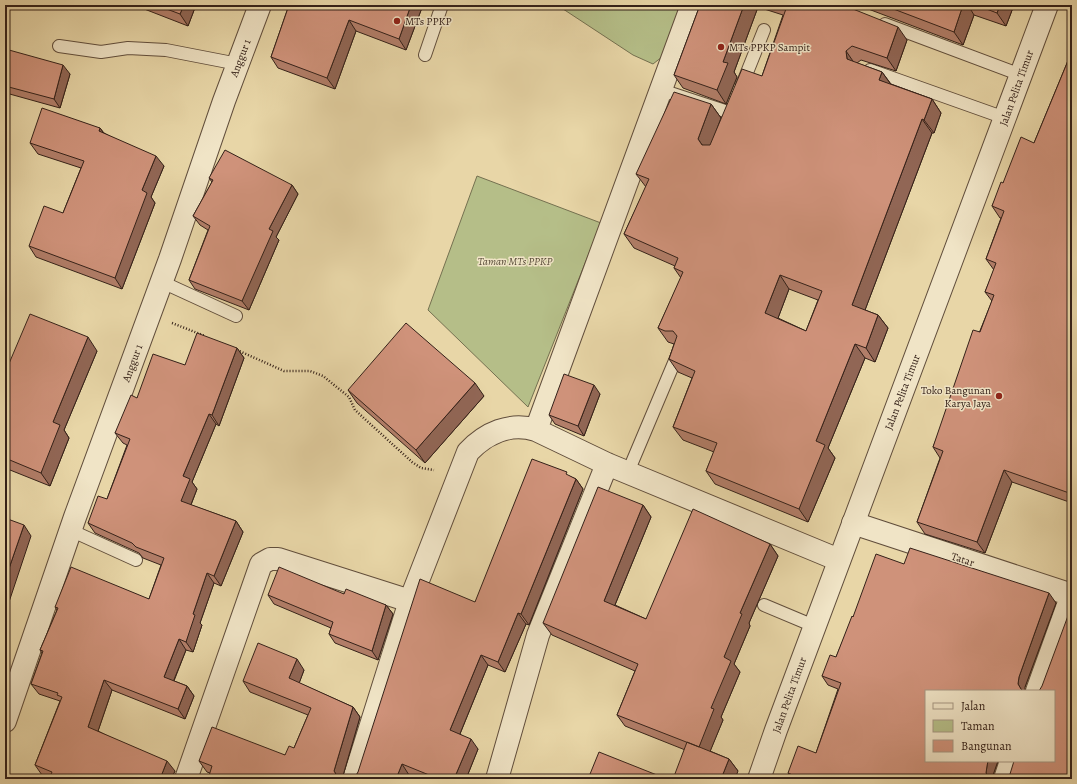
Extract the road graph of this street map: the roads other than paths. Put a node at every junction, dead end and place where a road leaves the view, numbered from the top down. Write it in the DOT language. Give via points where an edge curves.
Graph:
graph roads {
  1 [pos="260,5"];
  2 [pos="442,5"];
  3 [pos="692,5"];
  4 [pos="1047,5"];
  5 [pos="875,20"];
  6 [pos="764,30"];
  7 [pos="59,46"];
  8 [pos="425,55"];
  9 [pos="238,64"];
  10 [pos="862,67"];
  11 [pos="1021,75"];
  12 [pos="661,90"];
  13 [pos="731,113"];
  14 [pos="1005,118"];
  15 [pos="726,126"];
  16 [pos="162,282"];
  17 [pos="236,316"];
  18 [pos="679,351"];
  19 [pos="536,430"];
  20 [pos="607,464"];
  21 [pos="628,472"];
  22 [pos="853,523"];
  23 [pos="70,530"];
  24 [pos="136,560"];
  25 [pos="839,560"];
  26 [pos="1072,595"];
  27 [pos="410,602"];
  28 [pos="764,605"];
  29 [pos="814,626"];
  30 [pos="1037,690"];
  31 [pos="5,721"];
  32 [pos="1011,762"];
  33 [pos="186,779"];
  34 [pos="354,779"];
  35 [pos="497,779"];
  36 [pos="759,779"];
  37 [pos="1005,779"];
  1 -- 9 [label="street, Anggur 1"];
  2 -- 8 [label="lane"];
  3 -- 12 [label="street"];
  4 -- 11 [label="street, Jalan Pelita Timur"];
  5 -- 11 [label="lane"];
  6 -- 13 [label="lane"];
  7 -- 9 [label="lane" via="101,52 128,48 166,50"];
  9 -- 16 [label="street, Anggur 1"];
  10 -- 14 [label="lane"];
  11 -- 14 [label="street, Jalan Pelita Timur"];
  12 -- 13 [label="lane"];
  12 -- 19 [label="street"];
  13 -- 15 [label="lane"];
  14 -- 22 [label="street, Jalan Pelita Timur"];
  16 -- 17 [label="lane"];
  16 -- 23 [label="street, Anggur 1"];
  18 -- 21 [label="lane"];
  19 -- 20 [label="street"];
  19 -- 27 [label="street" via="513,426 488,435 468,452"];
  20 -- 21 [label="street"];
  20 -- 35 [label="street" via="538,635"];
  21 -- 25 [label="street"];
  22 -- 25 [label="street, Jalan Pelita Timur"];
  22 -- 26 [label="street, Tatar"];
  23 -- 24 [label="lane"];
  23 -- 31 [label="street, Anggur 1"];
  25 -- 29 [label="street, Jalan Pelita Timur"];
  26 -- 30 [label="street"];
  27 -- 33 [label="street" via="278,559 270,559 261,564"];
  27 -- 34 [label="street"];
  28 -- 29 [label="lane"];
  29 -- 36 [label="street, Jalan Pelita Timur"];
  32 -- 37 [label="street"];
}
